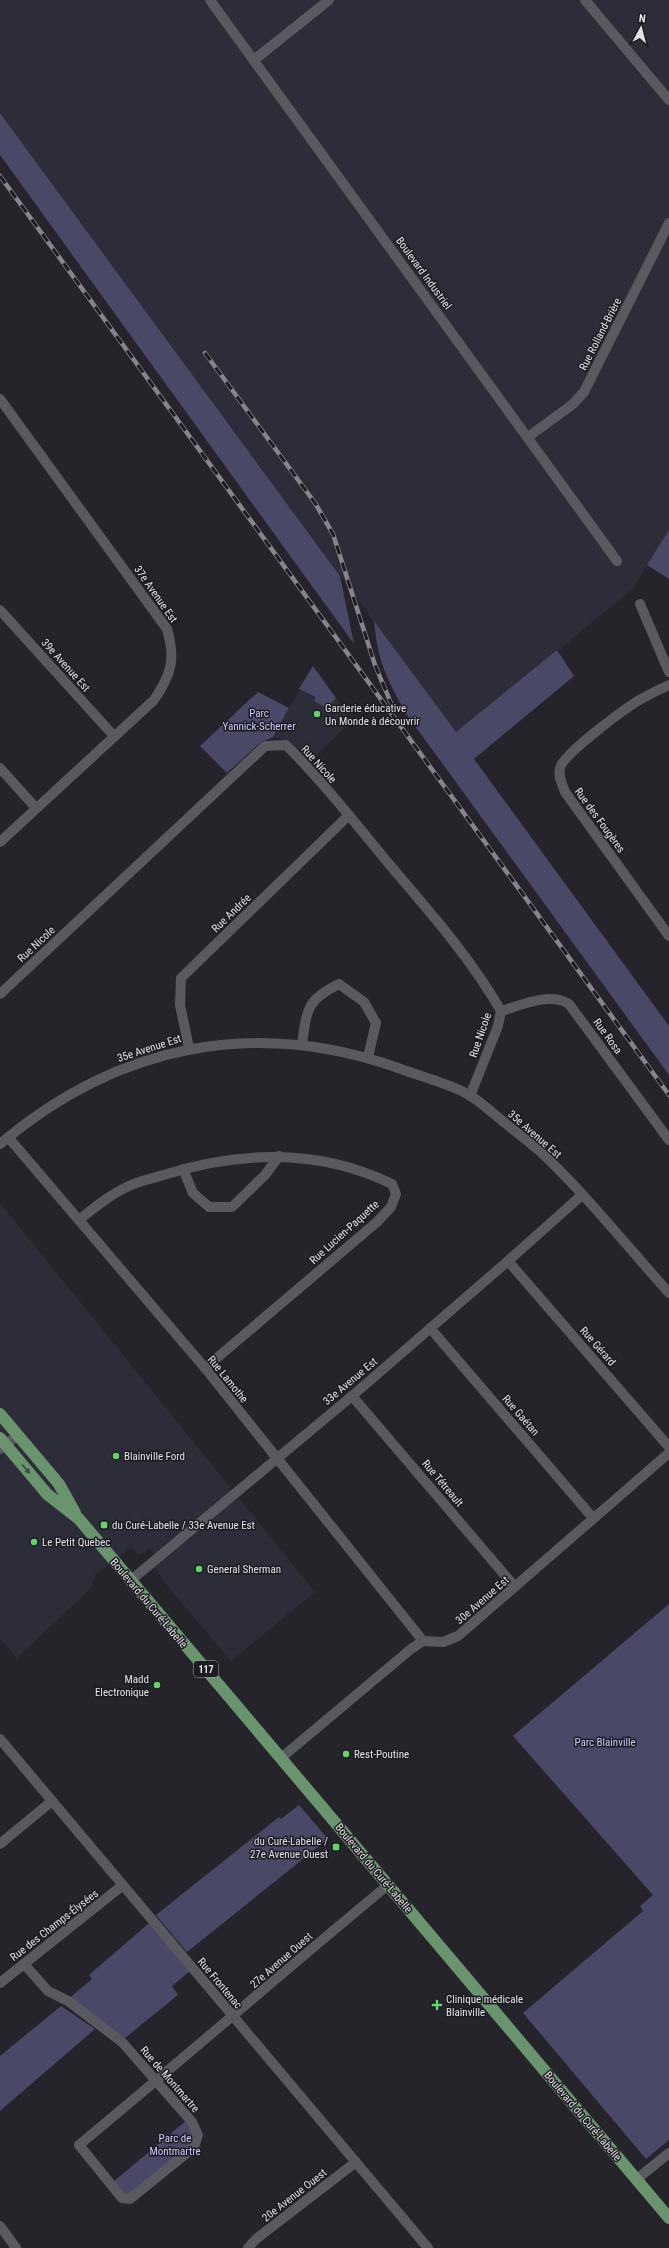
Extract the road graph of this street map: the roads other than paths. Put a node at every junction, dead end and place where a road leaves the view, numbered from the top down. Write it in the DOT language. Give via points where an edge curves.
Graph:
graph roads {
  1 [pos="210,0"];
  2 [pos="329,0"];
  3 [pos="585,0"];
  4 [pos="254,60"];
  5 [pos="669,100"];
  6 [pos="669,223"];
  7 [pos="0,399"];
  8 [pos="528,437"];
  9 [pos="617,561"];
  10 [pos="640,604"];
  11 [pos="0,610"];
  12 [pos="669,672"];
  13 [pos="669,685"];
  14 [pos="113,735"];
  15 [pos="0,768"];
  16 [pos="36,808"];
  17 [pos="349,815"];
  18 [pos="0,842"];
  19 [pos="669,936"];
  20 [pos="0,994"];
  21 [pos="501,1011"];
  22 [pos="302,1044"];
  23 [pos="189,1048"];
  24 [pos="368,1057"];
  25 [pos="470,1096"];
  26 [pos="8,1137"];
  27 [pos="669,1140"];
  28 [pos="0,1144"];
  29 [pos="279,1156"];
  30 [pos="183,1169"];
  31 [pos="582,1195"];
  32 [pos="79,1220"];
  33 [pos="508,1262"];
  34 [pos="669,1293"];
  35 [pos="430,1328"];
  36 [pos="205,1368"];
  37 [pos="352,1396"];
  38 [pos="0,1414"];
  39 [pos="18,1435"];
  40 [pos="2,1444"];
  41 [pos="669,1447"];
  42 [pos="669,1453"];
  43 [pos="276,1457"];
  44 [pos="593,1518"];
  45 [pos="79,1519"];
  46 [pos="130,1581"];
  47 [pos="515,1587"];
  48 [pos="423,1641"];
  49 [pos="0,1739"];
  50 [pos="281,1758"];
  51 [pos="52,1801"];
  52 [pos="0,1844"];
  53 [pos="123,1885"];
  54 [pos="388,1885"];
  55 [pos="24,1964"];
  56 [pos="0,1983"];
  57 [pos="233,2017"];
  58 [pos="156,2081"];
  59 [pos="79,2145"];
  60 [pos="669,2152"];
  61 [pos="356,2162"];
  62 [pos="636,2180"];
  63 [pos="669,2218"];
  64 [pos="0,2226"];
  65 [pos="421,2246"];
  66 [pos="16,2248"];
  67 [pos="248,2248"];
  1 -- 4 [label="street, Boulevard Industriel"];
  2 -- 4 [label="street"];
  3 -- 5 [label="street"];
  4 -- 8 [label="street, Boulevard Industriel"];
  6 -- 8 [label="street, Rue Rolland-Brière" via="584,392 573,404"];
  7 -- 14 [label="street, 37e Avenue Est" via="167,629 172,649 168,680 154,700"];
  8 -- 9 [label="street, Boulevard Industriel"];
  10 -- 12 [label="street"];
  11 -- 14 [label="street, 39e Avenue Est"];
  13 -- 19 [label="street, Rue des Fougères" via="640,699 580,744 560,767 560,779 565,792"];
  14 -- 16 [label="street, 37e Avenue Est"];
  15 -- 16 [label="street"];
  16 -- 18 [label="street, 37e Avenue Est"];
  17 -- 20 [label="street, Rue Nicole" via="286,745 265,746"];
  17 -- 21 [label="street, Rue Nicole" via="453,941 484,982"];
  17 -- 23 [label="street, Rue Andrée" via="180,978 180,1005"];
  21 -- 25 [label="street, Rue Nicole" via="498,1026"];
  21 -- 27 [label="street, Rue Rosa" via="550,998 561,999 569,1004"];
  22 -- 23 [label="street, 35e Avenue Est" via="249,1043"];
  22 -- 24 [label="street, 35e Avenue Est"];
  22 -- 24 [label="street" via="307,1011 321,993 339,984 364,1002 376,1023"];
  23 -- 26 [label="street, 35e Avenue Est" via="138,1062 98,1079 60,1101"];
  24 -- 25 [label="street, 35e Avenue Est"];
  25 -- 31 [label="street, 35e Avenue Est" via="541,1152"];
  26 -- 28 [label="street, 35e Avenue Est"];
  26 -- 32 [label="street, Rue Lamothe"];
  29 -- 30 [label="street, Rue Lucien-Paquette" via="224,1160"];
  29 -- 30 [label="street" via="265,1175 232,1207 210,1207 193,1194"];
  29 -- 36 [label="street, Rue Lucien-Paquette" via="326,1162 371,1176 392,1184 396,1194 390,1207 377,1222"];
  30 -- 32 [label="street, Rue Lucien-Paquette" via="130,1185 103,1201"];
  31 -- 33 [label="street, 33e Avenue Est"];
  31 -- 34 [label="street, 35e Avenue Est"];
  32 -- 36 [label="street, Rue Lamothe"];
  33 -- 35 [label="street, 33e Avenue Est"];
  33 -- 41 [label="street, Rue Gérard"];
  35 -- 37 [label="street, 33e Avenue Est"];
  35 -- 44 [label="street, Rue Gaétan"];
  36 -- 43 [label="street, Rue Lamothe"];
  37 -- 43 [label="street, 33e Avenue Est"];
  37 -- 47 [label="street, Rue Tétreault"];
  38 -- 39 [label="main road, Boulevard du Curé-Labelle / 117"];
  39 -- 40 [label="street"];
  39 -- 45 [label="main road, Boulevard du Curé-Labelle / 117" via="59,1484"];
  40 -- 45 [label="main road, Boulevard du Curé-Labelle / 117, one-way" via="48,1494"];
  42 -- 44 [label="street, 30e Avenue Est"];
  43 -- 46 [label="street, 33e Avenue Est"];
  43 -- 48 [label="street, Rue Lamothe"];
  44 -- 47 [label="street, 30e Avenue Est"];
  45 -- 46 [label="main road, Boulevard du Curé-Labelle / 117"];
  46 -- 50 [label="main road, Boulevard du Curé-Labelle / 117"];
  47 -- 48 [label="street, 30e Avenue Est" via="458,1636 443,1642"];
  48 -- 50 [label="street"];
  49 -- 51 [label="street, Rue Frontenac"];
  50 -- 54 [label="main road, Boulevard du Curé-Labelle / 117"];
  51 -- 52 [label="street"];
  51 -- 53 [label="street, Rue Frontenac"];
  53 -- 55 [label="street, Rue des Champs-Élysées"];
  53 -- 57 [label="street, Rue Frontenac"];
  54 -- 57 [label="street, 27e Avenue Ouest"];
  54 -- 62 [label="main road, Boulevard du Curé-Labelle / 117"];
  55 -- 56 [label="street, Rue des Champs-Élysées"];
  55 -- 58 [label="street, Rue de Montmartre" via="48,1991 68,2001 122,2042"];
  57 -- 58 [label="street, 27e Avenue Ouest"];
  57 -- 61 [label="street, Rue Frontenac"];
  58 -- 59 [label="street, 27e Avenue Ouest"];
  58 -- 59 [label="street, Rue de Montmartre" via="192,2122 198,2135 194,2147 130,2199 122,2198"];
  60 -- 62 [label="street"];
  61 -- 65 [label="street, Rue Frontenac"];
  61 -- 67 [label="street, 20e Avenue Ouest" via="256,2239"];
  62 -- 63 [label="main road, Boulevard du Curé-Labelle / 117"];
  64 -- 66 [label="street"];
}
